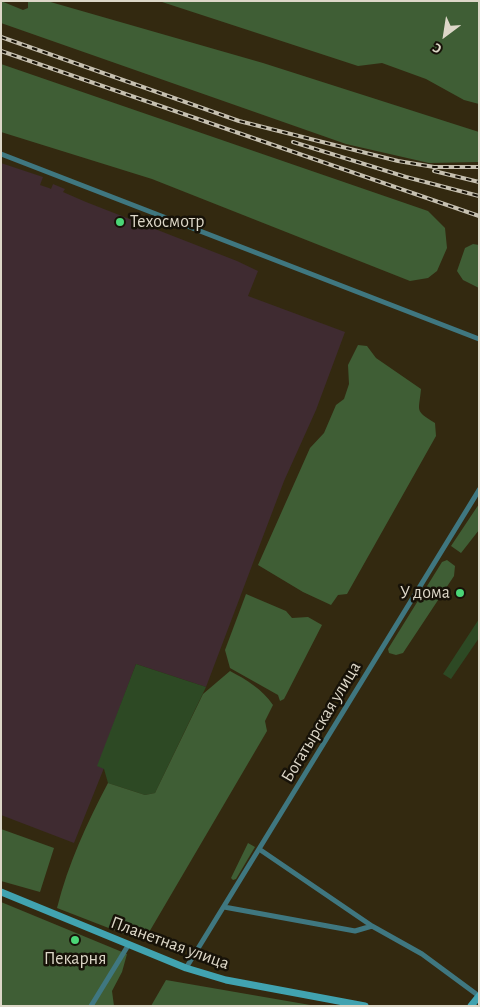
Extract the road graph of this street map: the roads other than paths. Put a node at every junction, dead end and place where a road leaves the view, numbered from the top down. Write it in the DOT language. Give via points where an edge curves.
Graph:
graph roads {
  1 [pos="1,154"];
  2 [pos="479,339"];
  3 [pos="479,490"];
  4 [pos="259,849"];
  5 [pos="1,892"];
  6 [pos="224,907"];
  7 [pos="372,926"];
  8 [pos="129,944"];
  9 [pos="186,968"];
  10 [pos="479,996"];
  11 [pos="91,1006"];
  12 [pos="365,1006"];
  13 [pos="471,1006"];
  1 -- 2 [label="street"];
  3 -- 4 [label="street, Богатырская улица"];
  4 -- 6 [label="street, Богатырская улица"];
  4 -- 7 [label="street"];
  5 -- 8 [label="main road, Планетная улица"];
  6 -- 7 [label="street" via="355,931"];
  6 -- 9 [label="street, Богатырская улица"];
  7 -- 10 [label="street" via="422,954"];
  8 -- 9 [label="main road, Планетная улица"];
  8 -- 11 [label="street"];
  9 -- 12 [label="main road, Планетная улица" via="226,980"];
  10 -- 13 [label="main road"];
}
